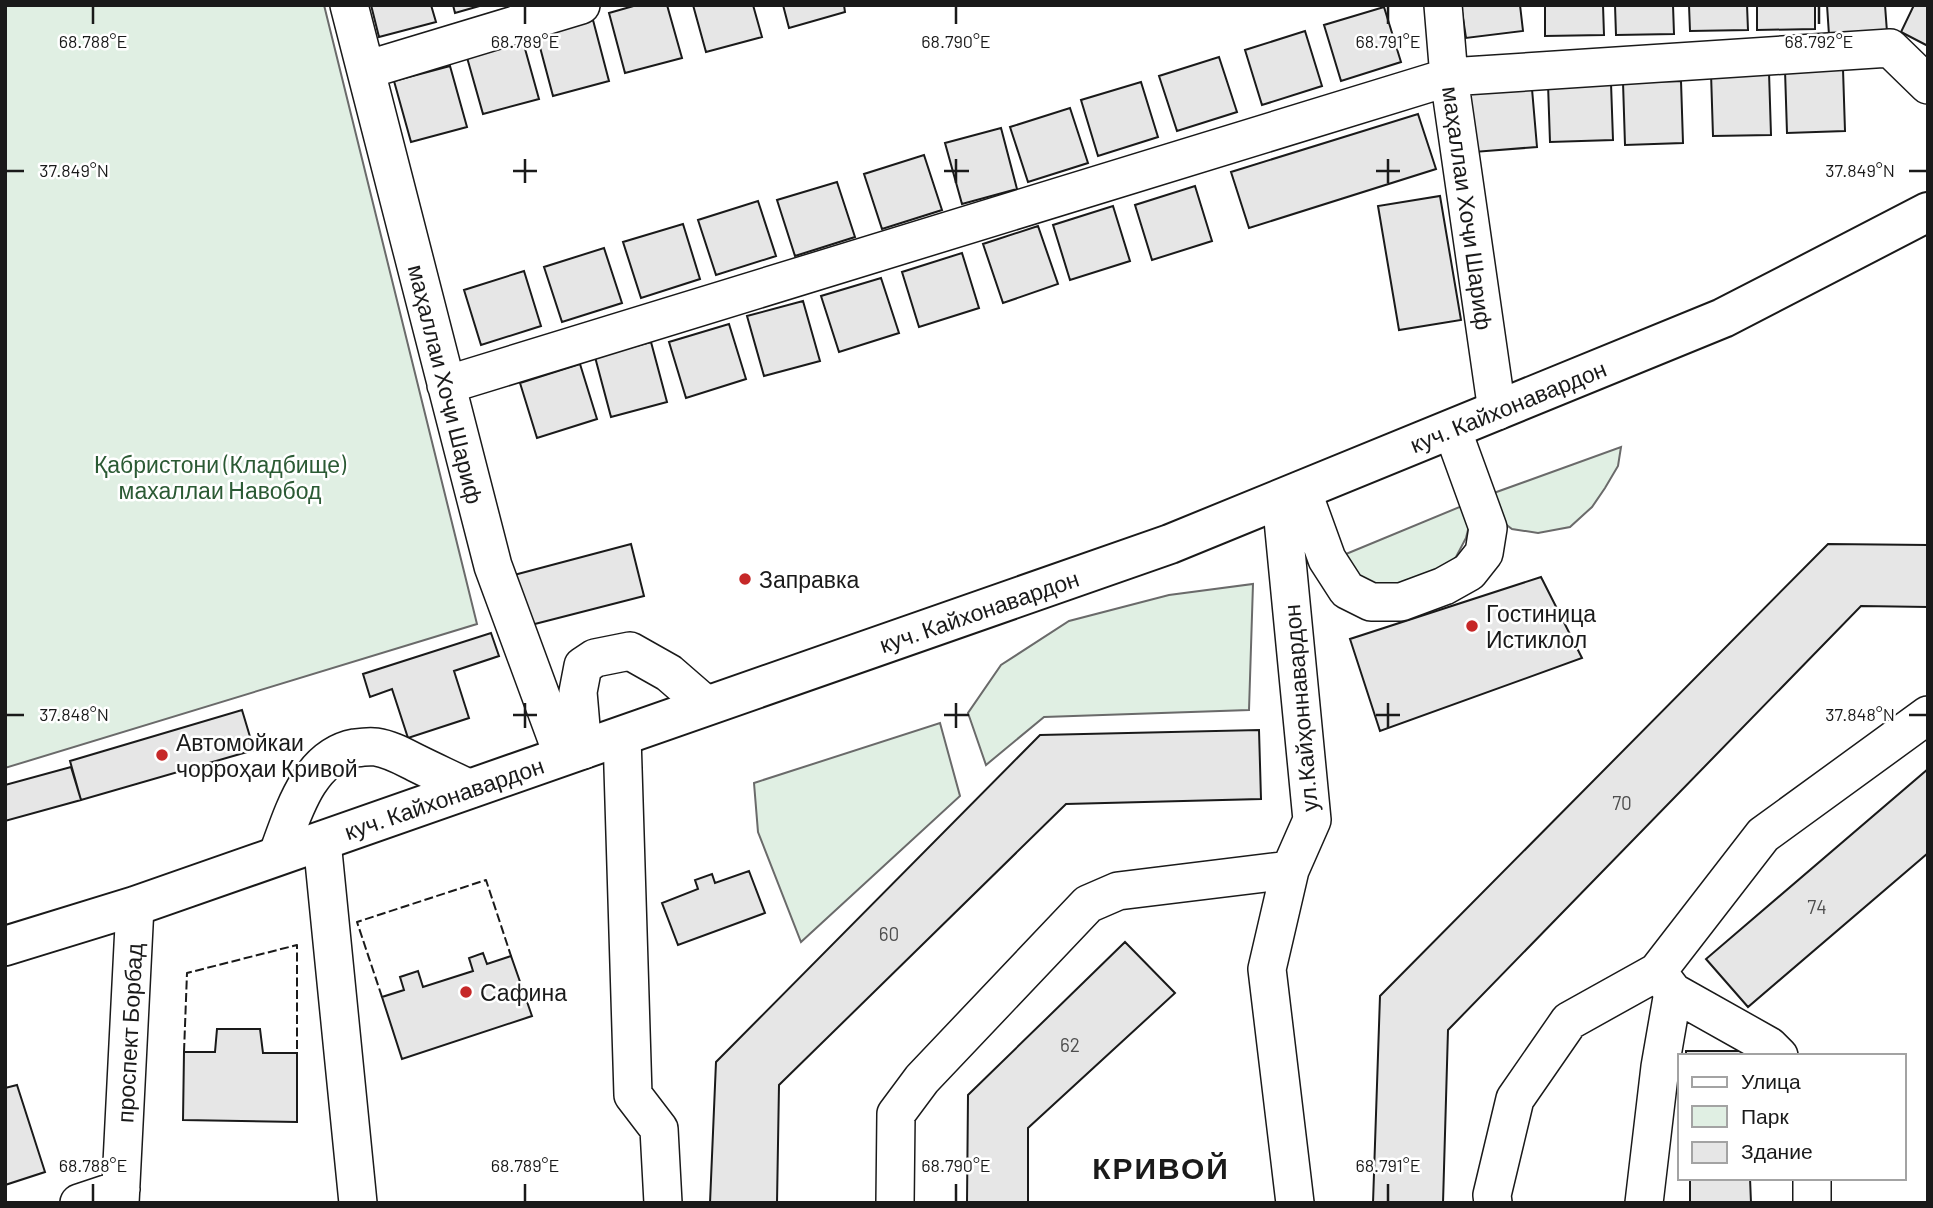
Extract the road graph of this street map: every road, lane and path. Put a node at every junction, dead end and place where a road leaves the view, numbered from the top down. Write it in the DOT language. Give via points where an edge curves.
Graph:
graph roads {
  1 [pos="349,5"];
  2 [pos="581,5"];
  3 [pos="1443,5"];
  4 [pos="366,70"];
  5 [pos="1449,76"];
  6 [pos="1928,85"];
  7 [pos="1928,212"];
  8 [pos="446,384"];
  9 [pos="1497,411"];
  10 [pos="1452,429"];
  11 [pos="1292,494"];
  12 [pos="707,706"];
  13 [pos="1928,715"];
  14 [pos="622,736"];
  15 [pos="573,753"];
  16 [pos="470,789"];
  17 [pos="322,841"];
  18 [pos="277,856"];
  19 [pos="1290,870"];
  20 [pos="135,906"];
  21 [pos="5,946"];
  22 [pos="1665,982"];
  23 [pos="1777,1054"];
  24 [pos="1812,1180"];
  25 [pos="121,1196"];
  26 [pos="79,1203"];
  27 [pos="358,1203"];
  28 [pos="663,1203"];
  29 [pos="895,1203"];
  30 [pos="1294,1203"];
  31 [pos="1493,1203"];
  32 [pos="1644,1203"];
  33 [pos="1812,1203"];
  1 -- 4 [label="street, маҳаллаи Хоҷи Шариф"];
  2 -- 4 [label="street"];
  3 -- 5 [label="street, маҳаллаи Хоҷи Шариф"];
  4 -- 8 [label="street, маҳаллаи Хоҷи Шариф"];
  5 -- 6 [label="street" via="1890,48"];
  5 -- 8 [label="street"];
  5 -- 9 [label="street, маҳаллаи Хоҷи Шариф"];
  7 -- 9 [label="main road, куч. Кайхонавардон" via="1723,318"];
  8 -- 15 [label="street, маҳаллаи Хоҷи Шариф" via="493,566"];
  9 -- 10 [label="main road, куч. Кайхонавардон"];
  10 -- 11 [label="main road, куч. Кайхонавардон"];
  10 -- 11 [label="street" via="1488,528 1484,553 1469,572 1444,586 1401,602 1371,602 1347,590"];
  11 -- 12 [label="main road, куч. Кайхонавардон" via="1170,544"];
  11 -- 19 [label="street, ул.Кайҳоннавардон" via="1312,820"];
  12 -- 14 [label="main road, куч. Кайхонавардон"];
  12 -- 15 [label="street" via="668,673 630,651 595,658 583,666"];
  13 -- 22 [label="street" via="1763,835"];
  14 -- 15 [label="main road, куч. Кайхонавардон"];
  14 -- 28 [label="street" via="633,1095 660,1129"];
  15 -- 16 [label="main road, куч. Кайхонавардон"];
  16 -- 17 [label="main road, куч. Кайхонавардон"];
  16 -- 18 [label="street" via="377,747 345,750 320,769 302,793"];
  17 -- 18 [label="main road, куч. Кайхонавардон"];
  17 -- 27 [label="street"];
  18 -- 20 [label="main road, куч. Кайхонавардон"];
  19 -- 29 [label="street" via="1118,891 1087,904 922,1079 896,1114"];
  19 -- 30 [label="street, ул.Кайҳоннавардон" via="1267,969"];
  20 -- 21 [label="main road, куч. Кайхонавардон"];
  20 -- 25 [label="street, проспект Борбад"];
  22 -- 23 [label="street"];
  22 -- 31 [label="street" via="1569,1021 1515,1099"];
  22 -- 32 [label="street"];
  24 -- 33 [label="street"];
  25 -- 26 [label="street"];
}
